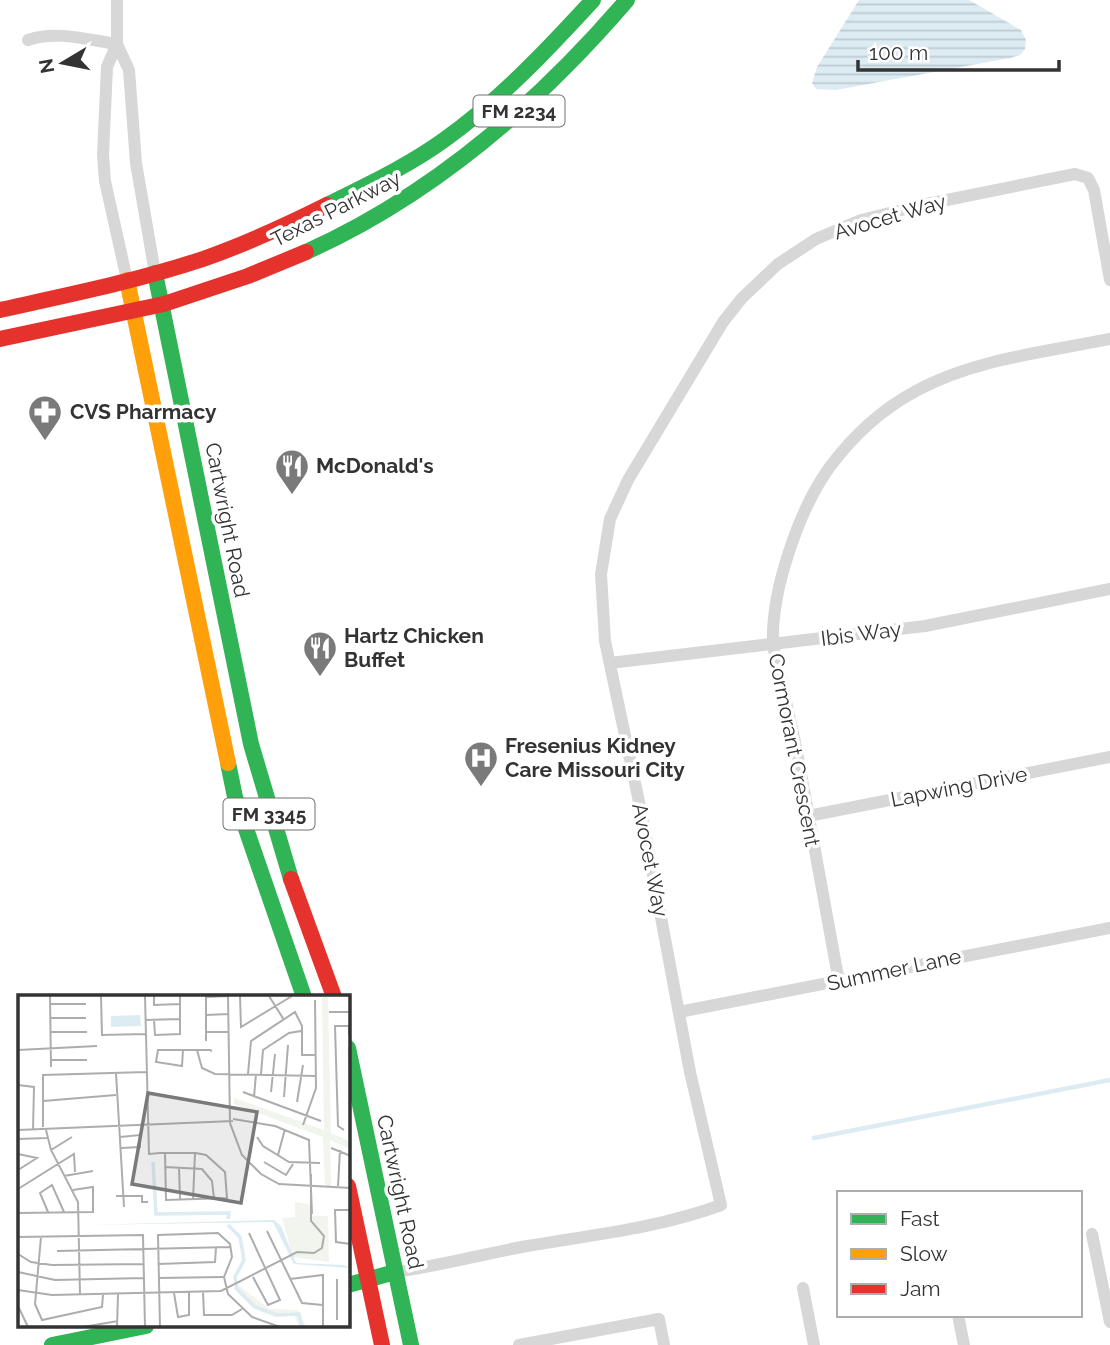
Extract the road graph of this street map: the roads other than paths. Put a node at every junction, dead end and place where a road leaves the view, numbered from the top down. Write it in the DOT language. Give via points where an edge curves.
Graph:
graph roads {
  1 [pos="117,0"];
  2 [pos="593,0"];
  3 [pos="627,0"];
  4 [pos="28,40"];
  5 [pos="117,44"];
  6 [pos="155,273"];
  7 [pos="127,280"];
  8 [pos="1110,280"];
  9 [pos="162,304"];
  10 [pos="0,310"];
  11 [pos="133,311"];
  12 [pos="0,339"];
  13 [pos="1110,339"];
  14 [pos="217,576"];
  15 [pos="190,583"];
  16 [pos="1110,590"];
  17 [pos="773,644"];
  18 [pos="610,663"];
  19 [pos="251,744"];
  20 [pos="224,752"];
  21 [pos="1110,757"];
  22 [pos="808,816"];
  23 [pos="1110,928"];
  24 [pos="325,970"];
  25 [pos="299,981"];
  26 [pos="839,982"];
  27 [pos="303,995"];
  28 [pos="333,995"];
  29 [pos="679,1012"];
  30 [pos="350,1058"];
  31 [pos="350,1196"];
  32 [pos="1093,1234"];
  33 [pos="395,1272"];
  34 [pos="368,1281"];
  35 [pos="350,1285"];
  36 [pos="803,1288"];
  37 [pos="958,1317"];
  38 [pos="1110,1322"];
  39 [pos="136,1328"];
  40 [pos="52,1345"];
  41 [pos="382,1345"];
  42 [pos="411,1345"];
  43 [pos="519,1345"];
  44 [pos="664,1345"];
  45 [pos="814,1345"];
  46 [pos="964,1345"];
  1 -- 5 [label="street, Cartwright Road"];
  2 -- 6 [label="main road, Texas Parkway / FM 2234" via="512,85 453,134 401,167 266,233"];
  3 -- 9 [label="main road, Texas Parkway / FM 2234" via="538,94 425,186 283,261"];
  4 -- 5 [label="street" via="57,35"];
  5 -- 6 [label="street, Cartwright Road" via="129,70 136,163"];
  5 -- 7 [label="street, Cartwright Road" via="107,67 103,155"];
  6 -- 7 [label="main road, Texas Parkway / FM 2234"];
  6 -- 9 [label="main road, Cartwright Road"];
  7 -- 10 [label="main road, Texas Parkway / FM 2234"];
  7 -- 11 [label="main road, Cartwright Road"];
  8 -- 18 [label="street, Avocet Way" via="1094,190 1088,178 1075,174 861,220 816,239 778,264 723,322 628,480 610,519 601,574"];
  9 -- 11 [label="main road, Texas Parkway / FM 2234"];
  9 -- 14 [label="main road, Cartwright Road / FM 3345"];
  11 -- 12 [label="main road, Texas Parkway / FM 2234"];
  11 -- 15 [label="main road, Cartwright Road / FM 3345"];
  13 -- 17 [label="street, Cormorant Crescent" via="952,374 879,415 828,470 812,499 781,580"];
  14 -- 15 [label="main road"];
  14 -- 19 [label="main road, Cartwright Road / FM 3345"];
  15 -- 20 [label="main road, Cartwright Road / FM 3345"];
  16 -- 17 [label="street, Ibis Way" via="925,626"];
  17 -- 18 [label="street, Ibis Way"];
  17 -- 22 [label="street, Cormorant Crescent"];
  18 -- 29 [label="street, Avocet Way"];
  19 -- 20 [label="main road"];
  19 -- 24 [label="main road, Cartwright Road / FM 3345" via="285,863"];
  20 -- 25 [label="main road, Cartwright Road / FM 3345" via="250,845"];
  21 -- 22 [label="street, Lapwing Drive"];
  22 -- 26 [label="street, Cormorant Crescent"];
  23 -- 26 [label="street, Summer Lane"];
  24 -- 25 [label="main road"];
  24 -- 28 [label="main road, Cartwright Road / FM 3345"];
  25 -- 27 [label="main road, Cartwright Road / FM 3345"];
  26 -- 29 [label="street, Summer Lane"];
  29 -- 33 [label="street, Avocet Way" via="721,1205 687,1218"];
  30 -- 33 [label="main road, Cartwright Road"];
  31 -- 34 [label="main road"];
  32 -- 38 [label="street"];
  33 -- 34 [label="main road"];
  33 -- 42 [label="main road, Cartwright Road"];
  34 -- 35 [label="main road"];
  34 -- 41 [label="main road"];
  36 -- 45 [label="street"];
  37 -- 46 [label="street"];
  39 -- 40 [label="main road"];
  43 -- 44 [label="street" via="659,1319"];
}
